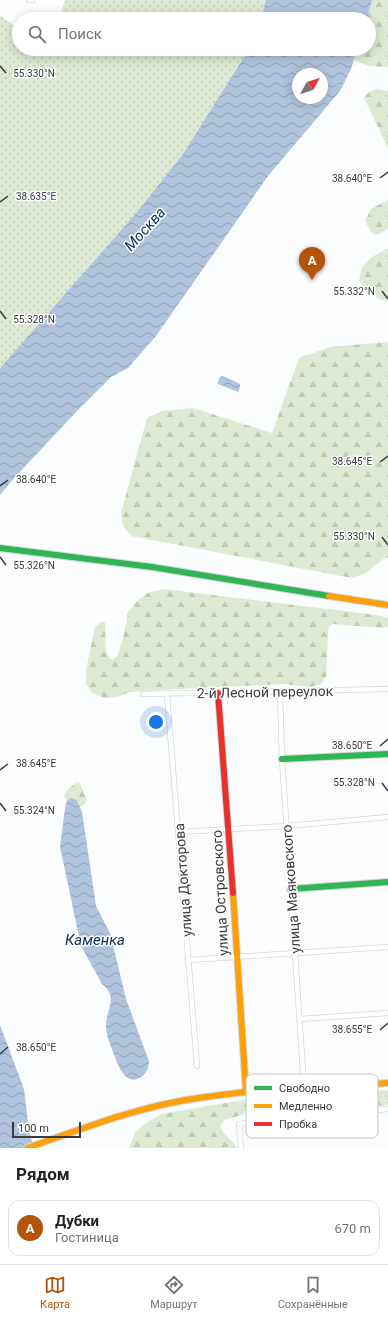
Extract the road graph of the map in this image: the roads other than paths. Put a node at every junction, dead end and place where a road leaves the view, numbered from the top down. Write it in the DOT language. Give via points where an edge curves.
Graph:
graph roads {
  1 [pos="29,0"];
  2 [pos="32,0"];
  3 [pos="0,548"];
  4 [pos="388,605"];
  5 [pos="388,689"];
  6 [pos="280,692"];
  7 [pos="218,693"];
  8 [pos="143,694"];
  9 [pos="168,694"];
  10 [pos="388,754"];
  11 [pos="282,759"];
  12 [pos="388,817"];
  13 [pos="287,826"];
  14 [pos="229,829"];
  15 [pos="179,832"];
  16 [pos="388,882"];
  17 [pos="290,889"];
  18 [pos="388,947"];
  19 [pos="296,953"];
  20 [pos="236,957"];
  21 [pos="188,960"];
  22 [pos="388,1013"];
  23 [pos="300,1019"];
  24 [pos="197,1066"];
  25 [pos="303,1074"];
  26 [pos="378,1083"];
  27 [pos="388,1083"];
  28 [pos="246,1092"];
  29 [pos="388,1109"];
  30 [pos="378,1110"];
  31 [pos="246,1123"];
  32 [pos="27,1148"];
  33 [pos="241,1148"];
  1 -- 2 [label="street"];
  3 -- 4 [label="main road" via="152,567"];
  5 -- 6 [label="street, 2-й Лесной переулок"];
  6 -- 7 [label="street, 2-й Лесной переулок"];
  6 -- 11 [label="street, улица Маяковского"];
  7 -- 9 [label="street, 2-й Лесной переулок"];
  7 -- 14 [label="main road, улица Островского"];
  8 -- 9 [label="street, 2-й Лесной переулок"];
  9 -- 15 [label="street, улица Докторова"];
  10 -- 11 [label="main road"];
  11 -- 13 [label="street, улица Маяковского"];
  12 -- 13 [label="street"];
  13 -- 14 [label="street"];
  13 -- 17 [label="street, улица Маяковского"];
  14 -- 15 [label="street"];
  14 -- 20 [label="main road, улица Островского"];
  15 -- 21 [label="street, улица Докторова"];
  16 -- 17 [label="main road"];
  17 -- 19 [label="street, улица Маяковского"];
  18 -- 19 [label="street"];
  19 -- 20 [label="street"];
  19 -- 23 [label="street, улица Маяковского"];
  20 -- 21 [label="street"];
  20 -- 28 [label="main road, улица Островского"];
  21 -- 24 [label="street, улица Докторова"];
  22 -- 23 [label="street"];
  23 -- 25 [label="street, улица Маяковского"];
  26 -- 27 [label="main road"];
  28 -- 32 [label="main road" via="184,1100 154,1107"];
  29 -- 30 [label="street"];
  31 -- 33 [label="street" via="239,1124"];
}
